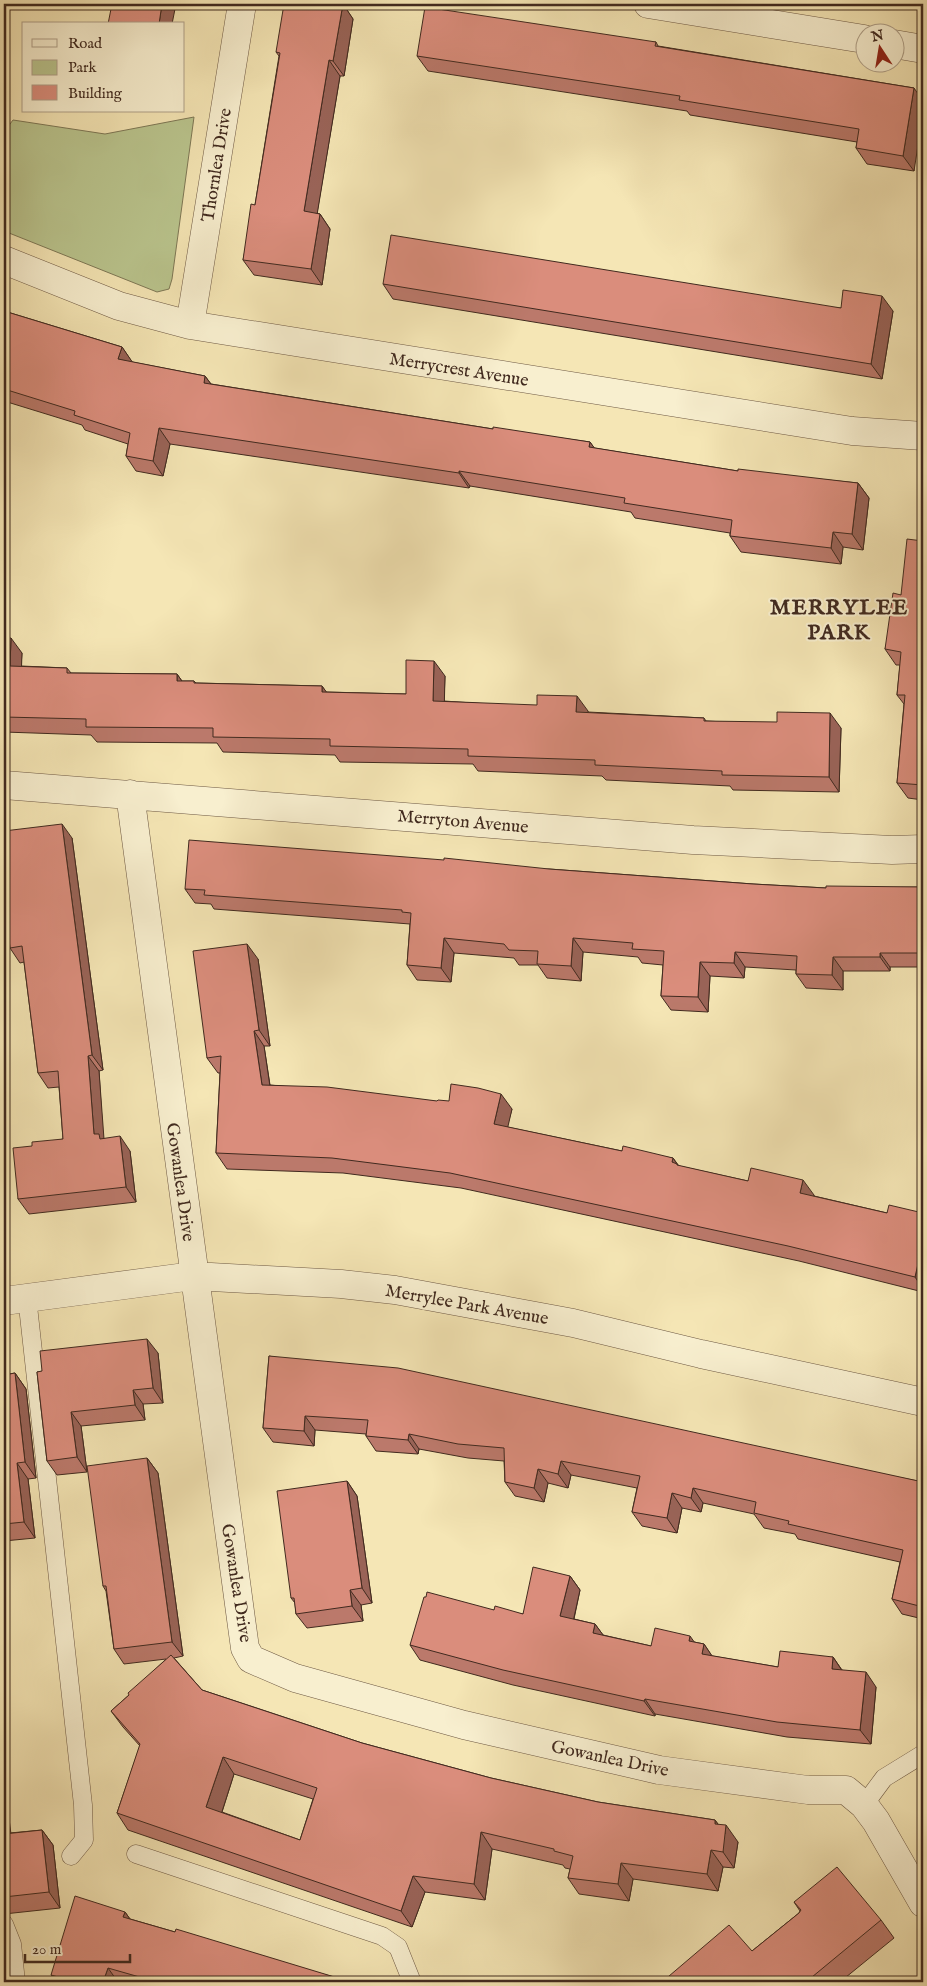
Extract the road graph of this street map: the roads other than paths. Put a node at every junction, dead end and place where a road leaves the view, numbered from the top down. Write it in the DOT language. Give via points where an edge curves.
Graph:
graph roads {
  1 [pos="242,4"];
  2 [pos="648,4"];
  3 [pos="854,37"];
  4 [pos="904,46"];
  5 [pos="923,49"];
  6 [pos="4,260"];
  7 [pos="190,326"];
  8 [pos="923,436"];
  9 [pos="4,785"];
  10 [pos="130,794"];
  11 [pos="923,849"];
  12 [pos="194,1276"];
  13 [pos="15,1299"];
  14 [pos="923,1402"];
  15 [pos="923,1754"];
  16 [pos="864,1805"];
  17 [pos="136,1854"];
  18 [pos="71,1856"];
  19 [pos="923,1903"];
  20 [pos="4,1924"];
  21 [pos="16,1982"];
  22 [pos="412,1982"];
  1 -- 7 [label="street, Thornlea Drive"];
  2 -- 3 [label="street"];
  4 -- 5 [label="street"];
  6 -- 7 [label="street, Merrycrest Avenue" via="119,306"];
  7 -- 8 [label="street, Merrycrest Avenue" via="852,431"];
  9 -- 10 [label="street, Merryton Avenue"];
  10 -- 11 [label="street, Merryton Avenue" via="693,840"];
  10 -- 12 [label="street, Gowanlea Drive"];
  12 -- 13 [label="street, Merrylee Park Avenue"];
  12 -- 14 [label="street, Merrylee Park Avenue" via="396,1290 573,1323"];
  12 -- 16 [label="street, Gowanlea Drive" via="241,1619 246,1648 252,1659 295,1678 464,1725 659,1770 808,1790 846,1790"];
  13 -- 18 [label="lane" via="83,1805 84,1840"];
  15 -- 16 [label="lane" via="884,1778"];
  16 -- 19 [label="street, Gowanlea Drive"];
  17 -- 22 [label="lane" via="382,1936 398,1947"];
  20 -- 21 [label="lane" via="12,1944"];
}
